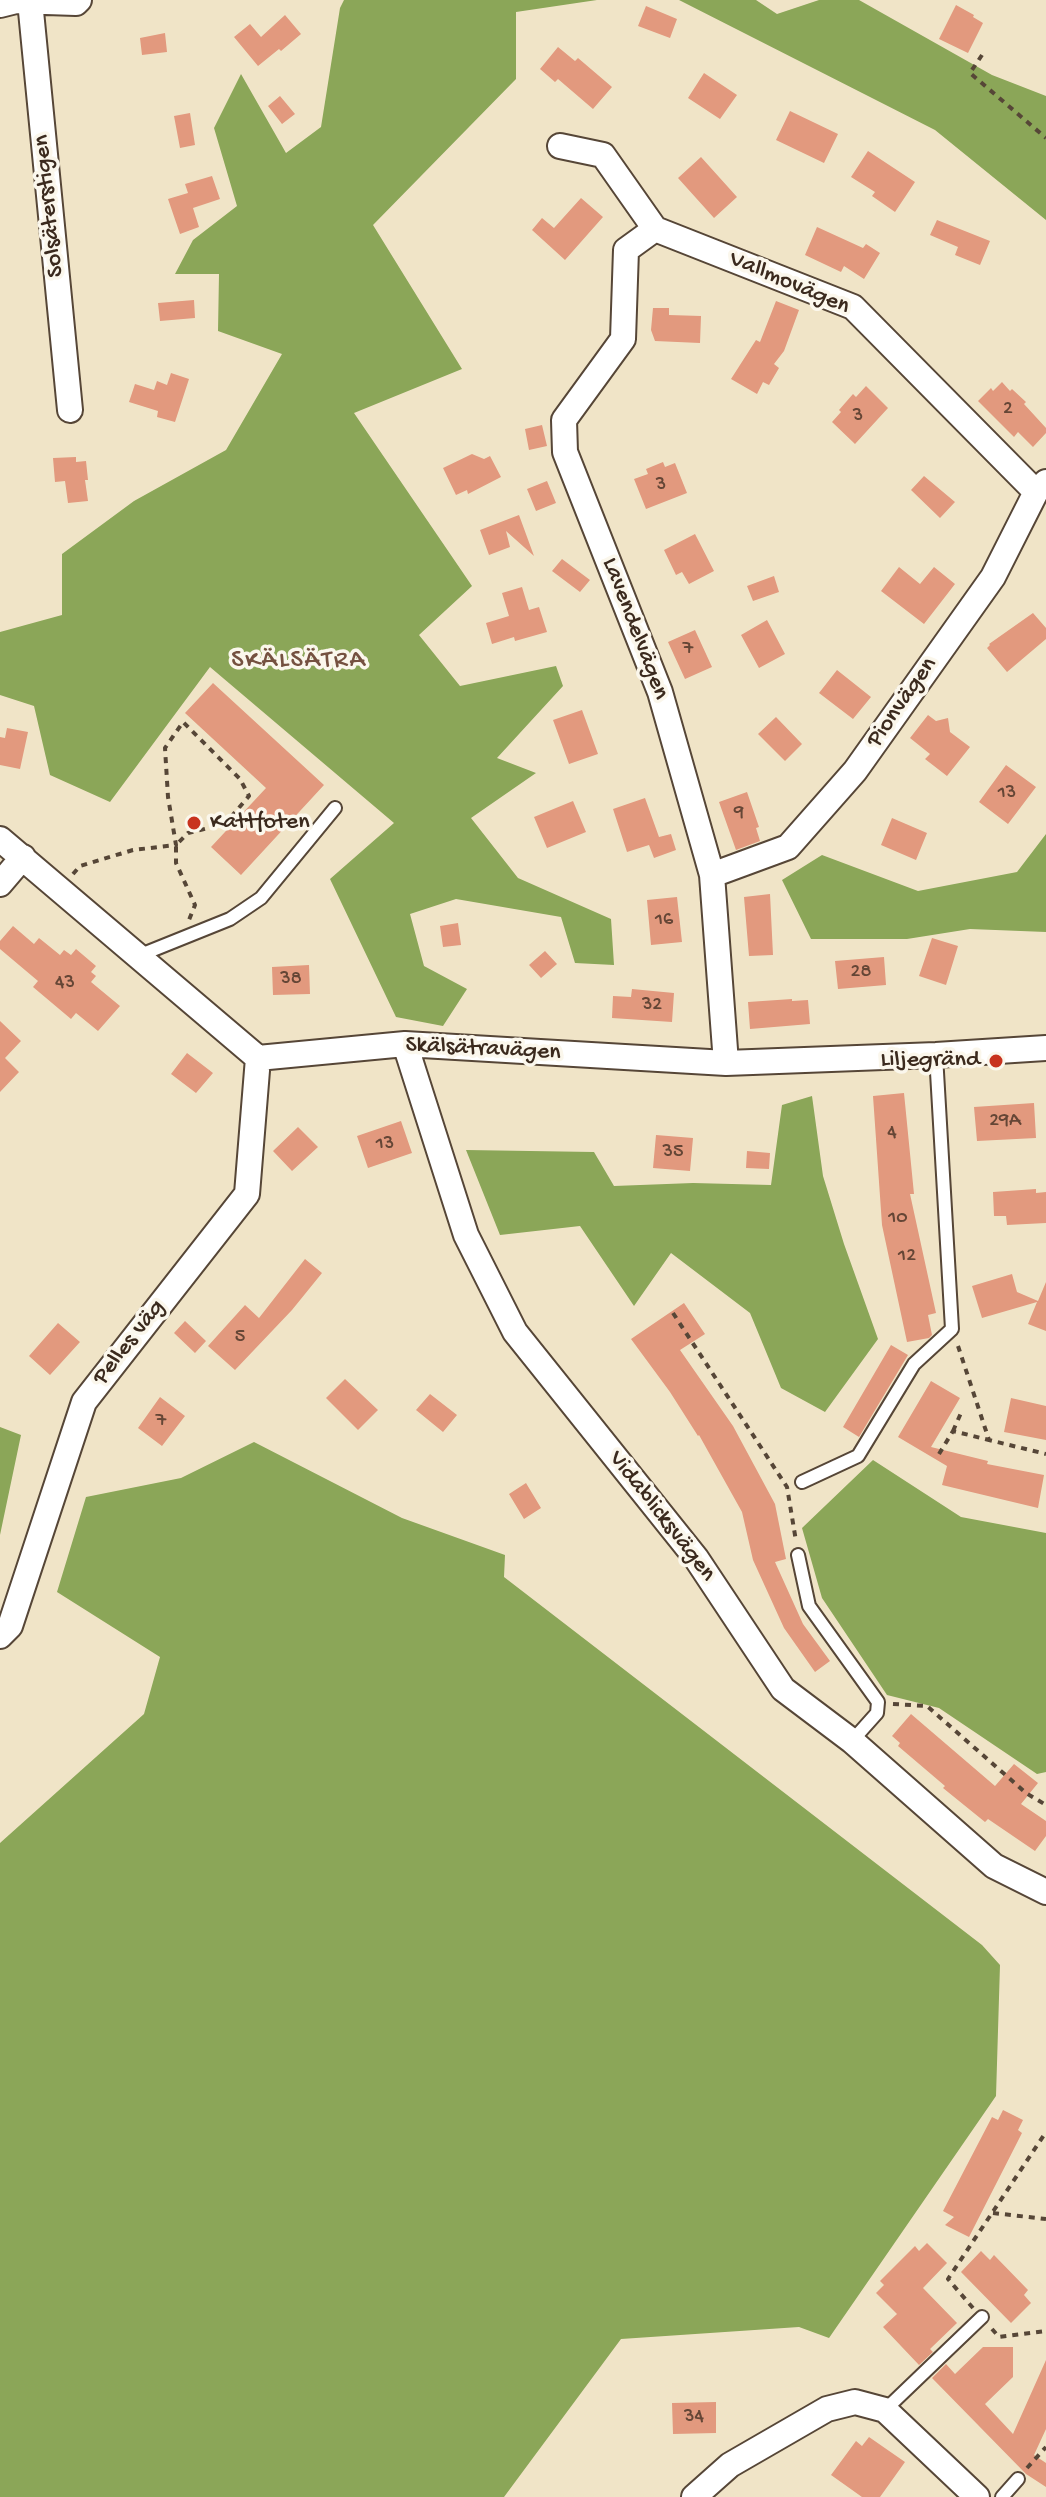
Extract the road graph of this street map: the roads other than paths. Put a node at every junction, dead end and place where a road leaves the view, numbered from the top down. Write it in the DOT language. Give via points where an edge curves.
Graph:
graph roads {
  1 [pos="79,0"];
  2 [pos="30,1"];
  3 [pos="0,5"];
  4 [pos="560,146"];
  5 [pos="655,229"];
  6 [pos="70,410"];
  7 [pos="1041,487"];
  8 [pos="335,808"];
  9 [pos="0,839"];
  10 [pos="23,857"];
  11 [pos="712,875"];
  12 [pos="0,884"];
  13 [pos="138,956"];
  14 [pos="405,1044"];
  15 [pos="1046,1048"];
  16 [pos="936,1055"];
  17 [pos="258,1058"];
  18 [pos="726,1063"];
  19 [pos="802,1482"];
  20 [pos="798,1555"];
  21 [pos="0,1636"];
  22 [pos="852,1741"];
  23 [pos="1046,1892"];
  24 [pos="982,2317"];
  25 [pos="885,2410"];
  26 [pos="1018,2479"];
  27 [pos="694,2497"];
  28 [pos="977,2497"];
  29 [pos="1002,2497"];
  1 -- 2 [label="street"];
  2 -- 3 [label="street"];
  2 -- 6 [label="street, Solsäterstigen"];
  4 -- 5 [label="street" via="603,155"];
  5 -- 7 [label="street, Vallmovägen" via="853,307"];
  5 -- 11 [label="street, Lavendelvägen" via="626,250 623,339 564,420 565,452 660,692"];
  7 -- 11 [label="street, Pionvägen" via="993,577 855,771 788,847"];
  8 -- 13 [label="lane" via="261,898 230,919"];
  9 -- 10 [label="street"];
  10 -- 12 [label="street"];
  10 -- 13 [label="street"];
  11 -- 18 [label="street, Lavendelvägen"];
  13 -- 17 [label="street"];
  14 -- 17 [label="street, Skälsätravägen"];
  14 -- 18 [label="street, Skälsätravägen"];
  14 -- 22 [label="street, Vidablicksvägen" via="466,1235 515,1332 696,1558 783,1689"];
  15 -- 16 [label="street, Skälsätravägen"];
  16 -- 18 [label="street, Skälsätravägen"];
  16 -- 19 [label="lane" via="952,1329 914,1364 858,1456"];
  17 -- 21 [label="street, Pelles väg" via="247,1194 84,1402 10,1626"];
  20 -- 22 [label="lane" via="809,1606 878,1702 877,1713"];
  22 -- 23 [label="street, Vidablicksvägen" via="994,1866"];
  24 -- 25 [label="lane"];
  25 -- 27 [label="street" via="855,2402 827,2409 730,2465"];
  25 -- 28 [label="street"];
  26 -- 29 [label="lane"];
}
